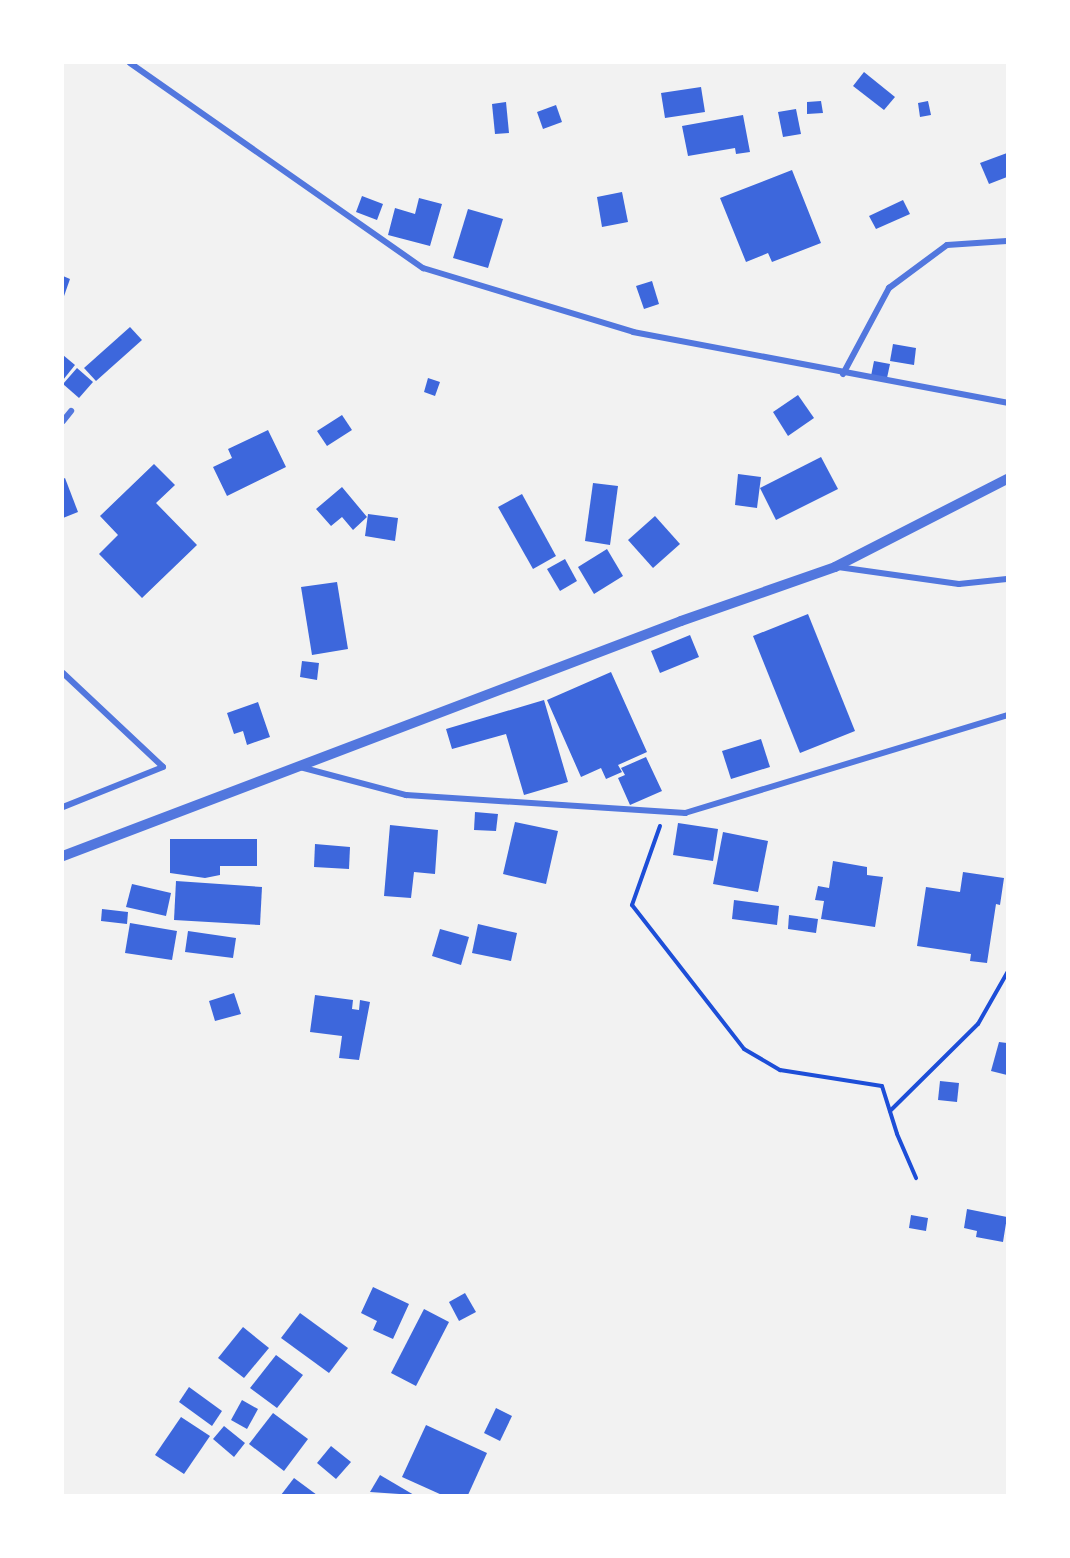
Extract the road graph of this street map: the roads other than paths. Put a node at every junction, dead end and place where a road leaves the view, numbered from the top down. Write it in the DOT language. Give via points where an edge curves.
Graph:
graph roads {
  1 [pos="130,63"];
  2 [pos="1007,241"];
  3 [pos="843,374"];
  4 [pos="1007,403"];
  5 [pos="71,411"];
  6 [pos="63,421"];
  7 [pos="1007,479"];
  8 [pos="835,567"];
  9 [pos="1007,579"];
  10 [pos="63,673"];
  11 [pos="1007,715"];
  12 [pos="297,766"];
  13 [pos="63,807"];
  14 [pos="63,856"];
  1 -- 3 [label="street" via="423,268 633,332"];
  2 -- 3 [label="street" via="947,245 889,288"];
  3 -- 4 [label="street"];
  5 -- 6 [label="street"];
  7 -- 8 [label="street"];
  8 -- 9 [label="street" via="959,584"];
  8 -- 12 [label="street"];
  10 -- 13 [label="street" via="163,767"];
  11 -- 12 [label="street" via="685,813 406,795"];
  12 -- 14 [label="street"];
}
